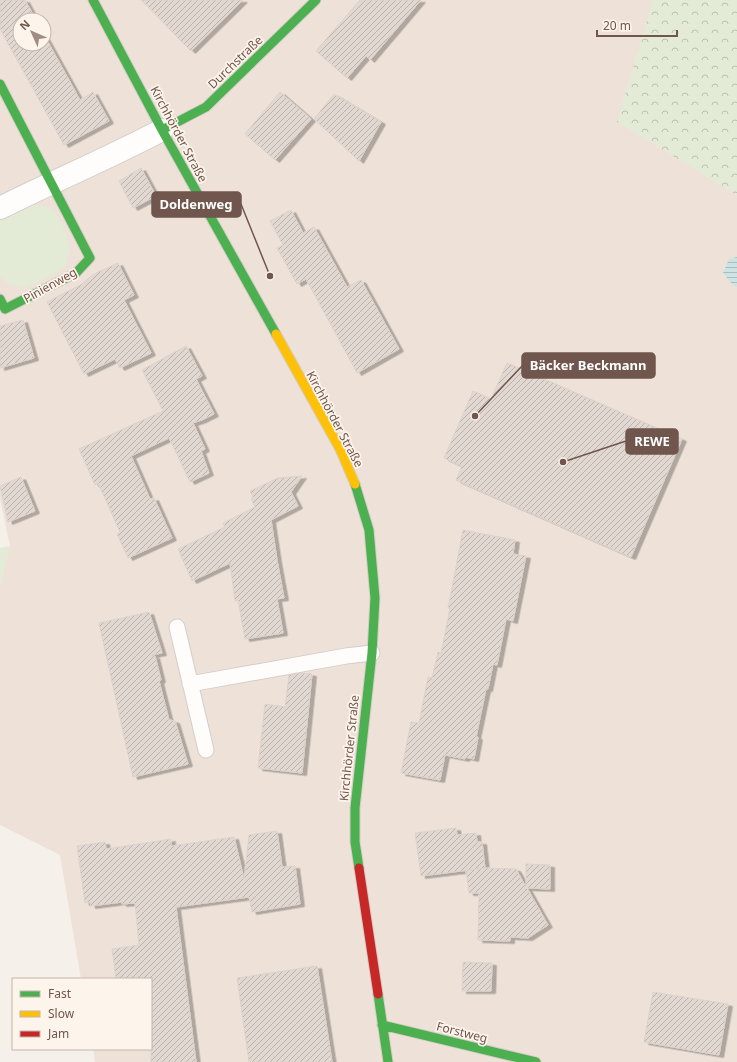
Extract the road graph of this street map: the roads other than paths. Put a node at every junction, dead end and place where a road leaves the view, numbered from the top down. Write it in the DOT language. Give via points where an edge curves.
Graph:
graph roads {
  1 [pos="93,0"];
  2 [pos="316,0"];
  3 [pos="0,84"];
  4 [pos="162,130"];
  5 [pos="50,182"];
  6 [pos="0,208"];
  7 [pos="0,299"];
  8 [pos="176,627"];
  9 [pos="372,653"];
  10 [pos="190,684"];
  11 [pos="206,750"];
  12 [pos="382,1025"];
  13 [pos="388,1062"];
  14 [pos="536,1062"];
  1 -- 4 [label="main road, Kirchhörder Straße"];
  2 -- 4 [label="main road, Durchstraße" via="206,107"];
  3 -- 5 [label="main road, Pinienweg"];
  4 -- 5 [label="street" via="122,151"];
  4 -- 9 [label="main road, Kirchhörder Straße" via="340,449 357,488 369,530 372,560 375,598"];
  5 -- 6 [label="street"];
  5 -- 7 [label="main road, Pinienweg" via="90,258 76,273 5,309"];
  8 -- 10 [label="lane"];
  9 -- 10 [label="lane"];
  9 -- 12 [label="main road, Kirchhörder Straße" via="355,808 355,842"];
  10 -- 11 [label="lane"];
  12 -- 13 [label="main road, Kirchhörder Straße"];
  12 -- 14 [label="main road, Forstweg"];
}
